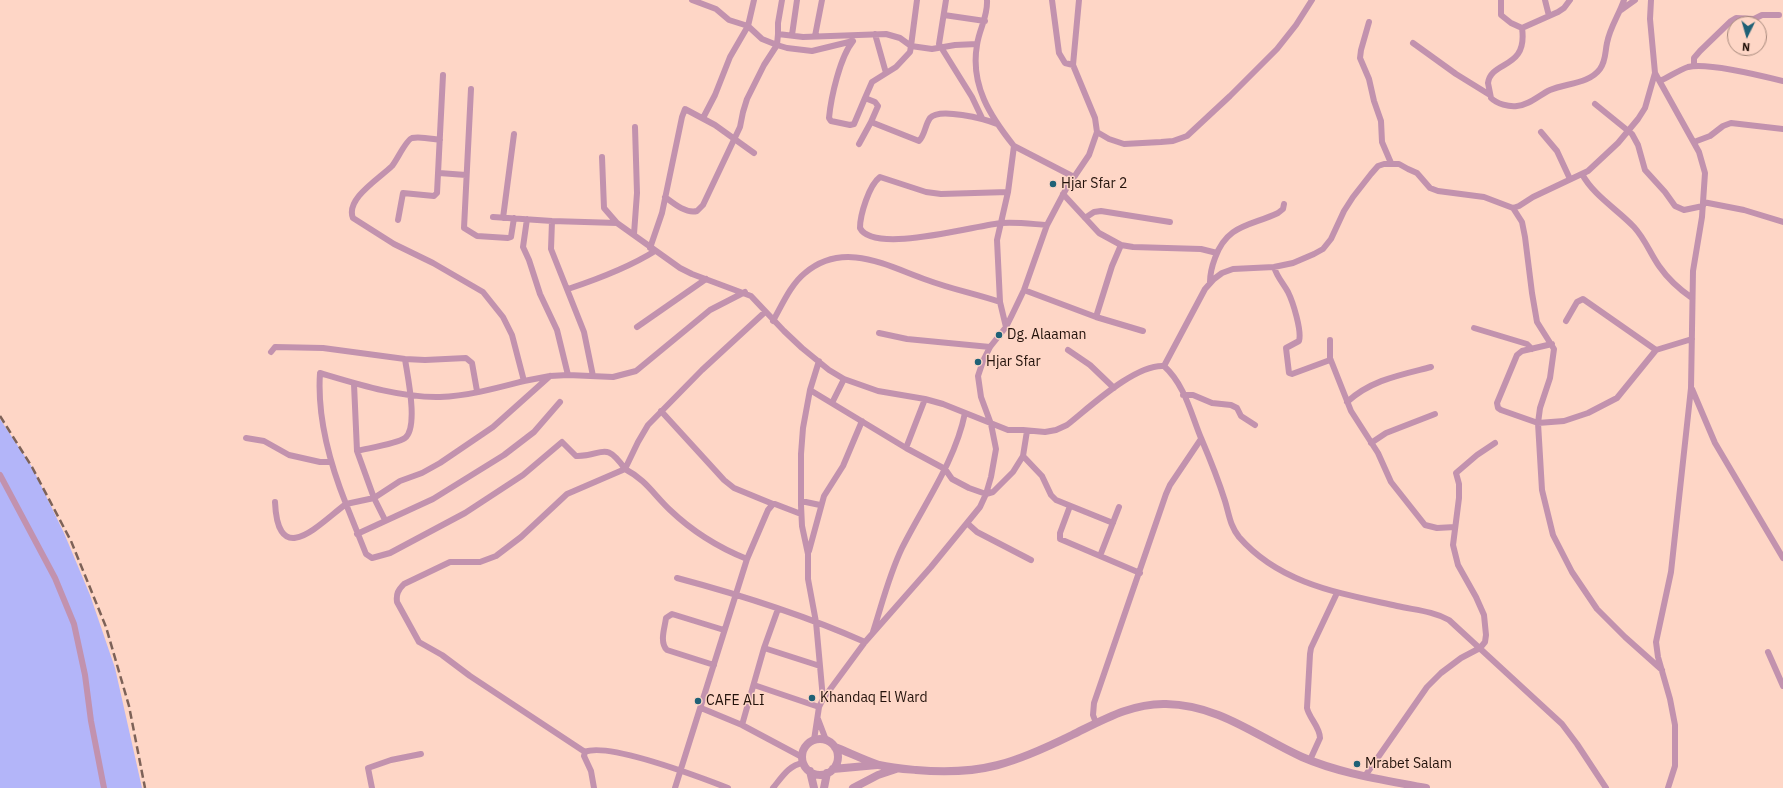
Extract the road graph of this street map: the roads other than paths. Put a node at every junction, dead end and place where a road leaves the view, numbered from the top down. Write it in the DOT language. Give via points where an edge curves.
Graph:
graph roads {
  1 [pos="692,0"];
  2 [pos="754,0"];
  3 [pos="782,0"];
  4 [pos="797,0"];
  5 [pos="822,0"];
  6 [pos="917,0"];
  7 [pos="946,0"];
  8 [pos="987,0"];
  9 [pos="1052,0"];
  10 [pos="1080,0"];
  11 [pos="1312,0"];
  12 [pos="1501,0"];
  13 [pos="1545,0"];
  14 [pos="1570,0"];
  15 [pos="1624,0"];
  16 [pos="1635,0"];
  17 [pos="1651,0"];
  18 [pos="1621,10"];
  19 [pos="944,14"];
  20 [pos="1779,15"];
  21 [pos="1550,16"];
  22 [pos="985,21"];
  23 [pos="1369,22"];
  24 [pos="748,26"];
  25 [pos="1522,28"];
  26 [pos="778,34"];
  27 [pos="860,34"];
  28 [pos="875,34"];
  29 [pos="792,35"];
  30 [pos="815,36"];
  31 [pos="853,41"];
  32 [pos="977,44"];
  33 [pos="1413,44"];
  34 [pos="777,45"];
  35 [pos="910,46"];
  36 [pos="940,47"];
  37 [pos="1073,64"];
  38 [pos="1694,66"];
  39 [pos="886,73"];
  40 [pos="1655,73"];
  41 [pos="443,74"];
  42 [pos="1660,81"];
  43 [pos="1783,81"];
  44 [pos="471,89"];
  45 [pos="1490,95"];
  46 [pos="865,98"];
  47 [pos="1595,104"];
  48 [pos="703,118"];
  49 [pos="982,118"];
  50 [pos="871,122"];
  51 [pos="997,124"];
  52 [pos="635,126"];
  53 [pos="1783,129"];
  54 [pos="1629,130"];
  55 [pos="1097,132"];
  56 [pos="1541,132"];
  57 [pos="514,134"];
  58 [pos="440,140"];
  59 [pos="735,140"];
  60 [pos="1694,142"];
  61 [pos="858,144"];
  62 [pos="1014,146"];
  63 [pos="754,153"];
  64 [pos="602,157"];
  65 [pos="1391,163"];
  66 [pos="439,173"];
  67 [pos="1582,174"];
  68 [pos="466,175"];
  69 [pos="1074,177"];
  70 [pos="1570,179"];
  71 [pos="1008,192"];
  72 [pos="1063,194"];
  73 [pos="665,197"];
  74 [pos="1284,204"];
  75 [pos="1703,204"];
  76 [pos="1513,208"];
  77 [pos="493,217"];
  78 [pos="503,218"];
  79 [pos="514,218"];
  80 [pos="1085,218"];
  81 [pos="526,219"];
  82 [pos="398,220"];
  83 [pos="552,221"];
  84 [pos="1170,222"];
  85 [pos="1783,222"];
  86 [pos="617,223"];
  87 [pos="1002,223"];
  88 [pos="1047,225"];
  89 [pos="634,234"];
  90 [pos="1121,245"];
  91 [pos="652,250"];
  92 [pos="1216,253"];
  93 [pos="1274,267"];
  94 [pos="706,279"];
  95 [pos="1210,282"];
  96 [pos="568,289"];
  97 [pos="1024,290"];
  98 [pos="745,292"];
  99 [pos="1692,298"];
  100 [pos="1000,302"];
  101 [pos="765,312"];
  102 [pos="1096,317"];
  103 [pos="774,321"];
  104 [pos="1566,321"];
  105 [pos="637,327"];
  106 [pos="1006,327"];
  107 [pos="1474,328"];
  108 [pos="1143,331"];
  109 [pos="879,333"];
  110 [pos="1692,339"];
  111 [pos="1330,340"];
  112 [pos="1552,344"];
  113 [pos="990,347"];
  114 [pos="1532,349"];
  115 [pos="1068,350"];
  116 [pos="1656,350"];
  117 [pos="271,352"];
  118 [pos="405,359"];
  119 [pos="1330,360"];
  120 [pos="819,361"];
  121 [pos="1164,366"];
  122 [pos="1431,368"];
  123 [pos="568,375"];
  124 [pos="550,376"];
  125 [pos="593,376"];
  126 [pos="844,379"];
  127 [pos="524,381"];
  128 [pos="354,384"];
  129 [pos="1114,388"];
  130 [pos="1691,388"];
  131 [pos="810,390"];
  132 [pos="477,391"];
  133 [pos="410,394"];
  134 [pos="1184,395"];
  135 [pos="925,399"];
  136 [pos="560,402"];
  137 [pos="1347,402"];
  138 [pos="832,403"];
  139 [pos="661,411"];
  140 [pos="965,413"];
  141 [pos="1436,414"];
  142 [pos="862,421"];
  143 [pos="1538,423"];
  144 [pos="991,424"];
  145 [pos="1254,425"];
  146 [pos="1027,431"];
  147 [pos="246,438"];
  148 [pos="1201,439"];
  149 [pos="1371,443"];
  150 [pos="1495,443"];
  151 [pos="906,448"];
  152 [pos="357,451"];
  153 [pos="1023,456"];
  154 [pos="331,462"];
  155 [pos="945,469"];
  156 [pos="625,470"];
  157 [pos="0,475"];
  158 [pos="986,494"];
  159 [pos="374,498"];
  160 [pos="801,501"];
  161 [pos="276,502"];
  162 [pos="346,504"];
  163 [pos="773,504"];
  164 [pos="820,505"];
  165 [pos="1070,506"];
  166 [pos="1119,507"];
  167 [pos="801,514"];
  168 [pos="386,520"];
  169 [pos="966,524"];
  170 [pos="1113,524"];
  171 [pos="1456,527"];
  172 [pos="357,534"];
  173 [pos="808,554"];
  174 [pos="1100,556"];
  175 [pos="1783,558"];
  176 [pos="747,559"];
  177 [pos="1031,560"];
  178 [pos="1140,573"];
  179 [pos="677,578"];
  180 [pos="1337,593"];
  181 [pos="736,594"];
  182 [pos="778,609"];
  183 [pos="816,622"];
  184 [pos="724,630"];
  185 [pos="872,634"];
  186 [pos="864,642"];
  187 [pos="764,648"];
  188 [pos="1480,648"];
  189 [pos="1768,652"];
  190 [pos="714,665"];
  191 [pos="820,666"];
  192 [pos="1662,670"];
  193 [pos="754,685"];
  194 [pos="1783,686"];
  195 [pos="823,699"];
  196 [pos="819,707"];
  197 [pos="702,708"];
  198 [pos="818,720"];
  199 [pos="1096,723"];
  200 [pos="742,725"];
  201 [pos="814,740"];
  202 [pos="826,740"];
  203 [pos="835,747"];
  204 [pos="585,752"];
  205 [pos="421,754"];
  206 [pos="803,760"];
  207 [pos="1310,760"];
  208 [pos="880,765"];
  209 [pos="900,768"];
  210 [pos="681,770"];
  211 [pos="810,771"];
  212 [pos="830,771"];
  213 [pos="1366,776"];
  214 [pos="104,788"];
  215 [pos="372,788"];
  216 [pos="594,788"];
  217 [pos="675,788"];
  218 [pos="728,788"];
  219 [pos="773,788"];
  220 [pos="814,788"];
  221 [pos="824,788"];
  222 [pos="853,788"];
  223 [pos="1426,788"];
  224 [pos="1606,788"];
  225 [pos="1668,788"];
  1 -- 24 [label="street" via="716,9 729,20"];
  2 -- 24 [label="street"];
  3 -- 26 [label="street"];
  4 -- 29 [label="street"];
  5 -- 30 [label="street"];
  6 -- 35 [label="street"];
  7 -- 19 [label="street"];
  8 -- 22 [label="street"];
  9 -- 37 [label="street" via="1060,53 1065,63"];
  10 -- 37 [label="street"];
  11 -- 55 [label="street" via="1277,49 1187,136 1173,141 1124,144"];
  12 -- 25 [label="street" via="1501,16"];
  13 -- 21 [label="street"];
  14 -- 21 [label="street" via="1564,8"];
  15 -- 18 [label="street"];
  16 -- 18 [label="street"];
  17 -- 40 [label="street" via="1650,19"];
  18 -- 45 [label="street" via="1610,30 1603,64 1591,77 1550,90 1528,103 1516,106 1497,102"];
  19 -- 22 [label="street"];
  19 -- 36 [label="street"];
  20 -- 38 [label="street" via="1762,15 1754,20 1731,20 1694,58"];
  21 -- 25 [label="street"];
  22 -- 32 [label="street"];
  23 -- 65 [label="street" via="1360,58 1369,79 1381,121 1382,142"];
  24 -- 34 [label="street" via="762,39"];
  24 -- 48 [label="street" via="730,57"];
  25 -- 45 [label="street" via="1520,52 1490,77"];
  26 -- 29 [label="street"];
  26 -- 34 [label="street"];
  27 -- 28 [label="street"];
  27 -- 30 [label="street"];
  27 -- 31 [label="street"];
  28 -- 35 [label="street" via="900,38"];
  28 -- 39 [label="street"];
  29 -- 30 [label="street"];
  31 -- 34 [label="street" via="812,51"];
  31 -- 46 [label="street" via="848,47 835,84 830,120 854,124"];
  32 -- 36 [label="street"];
  32 -- 51 [label="street" via="977,80"];
  33 -- 45 [label="street"];
  34 -- 59 [label="street" via="748,99"];
  35 -- 36 [label="street" via="932,49"];
  35 -- 39 [label="street" via="910,52 893,70"];
  36 -- 49 [label="street" via="972,97"];
  37 -- 55 [label="street" via="1095,118"];
  38 -- 42 [label="street"];
  38 -- 43 [label="street"];
  39 -- 46 [label="street" via="872,82"];
  40 -- 42 [label="street"];
  40 -- 54 [label="street" via="1645,108"];
  41 -- 58 [label="street"];
  42 -- 60 [label="street"];
  44 -- 68 [label="street"];
  46 -- 50 [label="street" via="878,106"];
  47 -- 54 [label="street"];
  48 -- 59 [label="street"];
  48 -- 73 [label="street" via="688,110 684,111"];
  49 -- 50 [label="street" via="934,115 929,119 919,141"];
  49 -- 51 [label="street"];
  50 -- 61 [label="street"];
  51 -- 62 [label="street"];
  52 -- 89 [label="street" via="637,193"];
  53 -- 60 [label="street" via="1730,123 1710,136"];
  54 -- 67 [label="street"];
  54 -- 75 [label="street" via="1638,145 1644,170 1675,206 1684,210"];
  55 -- 69 [label="street" via="1089,154"];
  56 -- 70 [label="street" via="1557,151"];
  57 -- 78 [label="street"];
  58 -- 66 [label="street"];
  58 -- 127 [label="street" via="409,140 391,166 358,198 351,215 357,222 411,254 433,263 483,292 503,317 512,335"];
  59 -- 63 [label="street"];
  59 -- 73 [label="street" via="699,209 695,212 690,211"];
  60 -- 75 [label="street" via="1704,167"];
  62 -- 69 [label="street"];
  62 -- 71 [label="street"];
  64 -- 86 [label="street" via="604,208"];
  65 -- 76 [label="street" via="1408,168 1430,188 1438,191 1484,197"];
  65 -- 93 [label="street" via="1378,166 1371,174 1344,210 1331,239 1323,248 1293,263"];
  66 -- 68 [label="street"];
  66 -- 82 [label="street" via="435,195 402,194"];
  67 -- 70 [label="street"];
  67 -- 99 [label="street" via="1590,187 1643,237 1670,280"];
  68 -- 79 [label="street" via="465,230 477,236 508,238 513,234"];
  69 -- 72 [label="street"];
  70 -- 76 [label="street"];
  71 -- 87 [label="street"];
  71 -- 87 [label="street" via="941,194 919,190 880,177 867,199 860,228 866,235 893,240"];
  72 -- 80 [label="street"];
  72 -- 88 [label="street"];
  73 -- 91 [label="street"];
  74 -- 92 [label="street" via="1278,213 1236,229 1225,238"];
  75 -- 85 [label="street" via="1744,210"];
  75 -- 99 [label="street" via="1693,271"];
  76 -- 112 [label="street" via="1522,222 1538,322"];
  77 -- 78 [label="street"];
  78 -- 79 [label="street"];
  79 -- 81 [label="street"];
  80 -- 84 [label="street" via="1101,211"];
  80 -- 90 [label="street" via="1100,233"];
  81 -- 83 [label="street"];
  81 -- 123 [label="street" via="524,250 557,330"];
  83 -- 86 [label="street"];
  83 -- 96 [label="street" via="551,249"];
  86 -- 89 [label="street"];
  87 -- 88 [label="street"];
  87 -- 100 [label="street" via="997,246"];
  88 -- 97 [label="street"];
  89 -- 91 [label="street"];
  90 -- 92 [label="street" via="1201,249"];
  90 -- 102 [label="street"];
  91 -- 94 [label="street" via="680,268"];
  91 -- 96 [label="street" via="637,263"];
  92 -- 95 [label="street"];
  93 -- 95 [label="street" via="1233,269"];
  93 -- 119 [label="street" via="1276,276 1288,291 1300,335 1299,342 1286,348 1289,373"];
  94 -- 98 [label="street"];
  94 -- 105 [label="street"];
  95 -- 121 [label="street"];
  96 -- 125 [label="street" via="584,332"];
  97 -- 102 [label="street"];
  97 -- 106 [label="street"];
  98 -- 101 [label="street" via="758,302"];
  98 -- 125 [label="street" via="710,310 636,371 614,377"];
  99 -- 110 [label="street"];
  100 -- 103 [label="street" via="888,265 842,256 804,273 789,293"];
  100 -- 106 [label="street"];
  101 -- 103 [label="street"];
  101 -- 139 [label="street"];
  102 -- 108 [label="street"];
  103 -- 120 [label="street"];
  104 -- 116 [label="street" via="1578,302 1583,299"];
  106 -- 113 [label="street"];
  107 -- 114 [label="street" via="1528,344"];
  109 -- 113 [label="street" via="907,339"];
  110 -- 116 [label="street"];
  110 -- 130 [label="street"];
  111 -- 119 [label="street"];
  112 -- 114 [label="street"];
  112 -- 143 [label="street" via="1553,362"];
  113 -- 144 [label="street" via="978,376 981,397"];
  114 -- 143 [label="street" via="1517,355 1497,403 1501,410"];
  115 -- 129 [label="street" via="1090,365"];
  116 -- 143 [label="street" via="1623,392 1610,403 1574,418"];
  117 -- 118 [label="street" via="275,347 323,348"];
  118 -- 132 [label="street" via="466,358 472,363"];
  118 -- 133 [label="street"];
  119 -- 137 [label="street"];
  120 -- 126 [label="street"];
  120 -- 131 [label="street"];
  121 -- 129 [label="street" via="1139,372"];
  121 -- 134 [label="street" via="1174,376"];
  122 -- 137 [label="street" via="1384,379 1366,387"];
  123 -- 124 [label="street"];
  123 -- 125 [label="street"];
  124 -- 127 [label="street"];
  124 -- 159 [label="street" via="511,412 470,443 431,468 400,481"];
  126 -- 135 [label="street" via="878,391"];
  126 -- 138 [label="street"];
  127 -- 132 [label="street"];
  128 -- 133 [label="street"];
  128 -- 152 [label="street"];
  128 -- 154 [label="street" via="320,373 320,402"];
  129 -- 146 [label="street" via="1067,425 1045,432"];
  130 -- 175 [label="street" via="1715,443"];
  130 -- 192 [label="street" via="1671,572 1657,634 1656,648"];
  131 -- 138 [label="street"];
  131 -- 160 [label="street" via="801,454"];
  132 -- 133 [label="street" via="439,397"];
  133 -- 152 [label="street" via="411,423 408,435 400,440"];
  134 -- 145 [label="street" via="1193,395 1212,403 1236,408 1241,416"];
  134 -- 148 [label="street"];
  135 -- 140 [label="street"];
  135 -- 151 [label="street"];
  136 -- 168 [label="street" via="534,432 504,455 433,499"];
  137 -- 149 [label="street"];
  138 -- 142 [label="street"];
  139 -- 156 [label="street" via="648,425"];
  139 -- 163 [label="street" via="724,480 734,488"];
  140 -- 144 [label="street"];
  140 -- 155 [label="street" via="961,433"];
  141 -- 149 [label="street" via="1386,433"];
  142 -- 151 [label="street"];
  142 -- 164 [label="street" via="843,466"];
  143 -- 192 [label="street" via="1542,490 1559,549 1597,608 1624,637"];
  144 -- 146 [label="street" via="1008,430"];
  144 -- 158 [label="street" via="996,449"];
  146 -- 153 [label="street"];
  147 -- 154 [label="street" via="264,441 289,455"];
  148 -- 178 [label="street" via="1170,485"];
  148 -- 180 [label="street" via="1214,468 1229,520 1239,537 1263,558 1295,578"];
  149 -- 171 [label="street" via="1391,482 1425,525 1436,528"];
  150 -- 171 [label="street" via="1456,473 1459,484"];
  151 -- 155 [label="street"];
  152 -- 159 [label="street"];
  153 -- 158 [label="street" via="1013,472 993,492"];
  153 -- 165 [label="street" via="1042,476 1053,498"];
  154 -- 162 [label="street"];
  155 -- 158 [label="street" via="952,479"];
  155 -- 185 [label="street" via="915,522 893,569"];
  156 -- 172 [label="street" via="613,454 598,452 576,456 562,442 509,485 465,513 390,553 369,558"];
  156 -- 176 [label="street" via="645,482 663,504 696,533 724,550"];
  156 -- 204 [label="street" via="567,494 521,537 496,556 480,562 450,562 439,566 404,584 396,597 419,642"];
  157 -- 214 [label="street" via="55,578 74,624"];
  158 -- 169 [label="street" via="980,507"];
  159 -- 162 [label="street"];
  159 -- 168 [label="street"];
  160 -- 164 [label="street"];
  160 -- 167 [label="street"];
  161 -- 162 [label="street" via="276,516 282,533 293,538 300,538 315,530"];
  162 -- 172 [label="street"];
  163 -- 167 [label="street"];
  163 -- 176 [label="street"];
  164 -- 173 [label="street"];
  165 -- 170 [label="street"];
  165 -- 174 [label="street" via="1060,539"];
  166 -- 170 [label="street"];
  167 -- 173 [label="street"];
  168 -- 172 [label="street"];
  169 -- 177 [label="street"];
  169 -- 185 [label="street"];
  170 -- 174 [label="street"];
  171 -- 188 [label="street" via="1453,545 1458,565 1484,615 1486,636"];
  173 -- 183 [label="street" via="808,579"];
  174 -- 178 [label="street"];
  176 -- 181 [label="street"];
  178 -- 199 [label="street" via="1094,703 1093,714"];
  179 -- 181 [label="street"];
  180 -- 188 [label="street" via="1442,616 1455,624"];
  180 -- 207 [label="street" via="1310,654 1307,708 1320,734"];
  181 -- 182 [label="street"];
  181 -- 184 [label="street"];
  182 -- 183 [label="street"];
  182 -- 187 [label="street"];
  183 -- 186 [label="street"];
  183 -- 191 [label="street"];
  184 -- 190 [label="street"];
  184 -- 190 [label="street" via="672,614 666,618 663,642 667,650"];
  185 -- 186 [label="street"];
  186 -- 195 [label="street"];
  187 -- 191 [label="street"];
  187 -- 193 [label="street"];
  188 -- 213 [label="street" via="1456,662 1427,687"];
  188 -- 224 [label="street" via="1562,724"];
  189 -- 194 [label="street"];
  190 -- 197 [label="street"];
  191 -- 195 [label="street"];
  192 -- 225 [label="street" via="1673,712 1676,741 1675,766"];
  193 -- 196 [label="street"];
  193 -- 200 [label="street"];
  195 -- 196 [label="street"];
  196 -- 198 [label="street"];
  197 -- 200 [label="street"];
  197 -- 210 [label="street"];
  198 -- 201 [label="street"];
  198 -- 202 [label="street"];
  199 -- 207 [label="street" via="1146,704 1183,705 1225,716"];
  199 -- 209 [label="street" via="1028,755 989,768 953,772"];
  200 -- 206 [label="street"];
  201 -- 202 [label="street"];
  201 -- 206 [label="street" via="805,747"];
  202 -- 203 [label="street"];
  203 -- 208 [label="street"];
  203 -- 212 [label="street" via="838,758"];
  204 -- 210 [label="street" via="611,752"];
  204 -- 216 [label="street" via="584,760 591,771"];
  205 -- 215 [label="street" via="368,768"];
  206 -- 211 [label="street"];
  206 -- 219 [label="street" via="790,768"];
  207 -- 213 [label="street"];
  208 -- 209 [label="street"];
  208 -- 212 [label="street"];
  209 -- 222 [label="street"];
  210 -- 217 [label="street"];
  210 -- 218 [label="street"];
  211 -- 212 [label="street" via="815,774"];
  211 -- 220 [label="street"];
  212 -- 221 [label="street"];
  213 -- 223 [label="street"];
}
